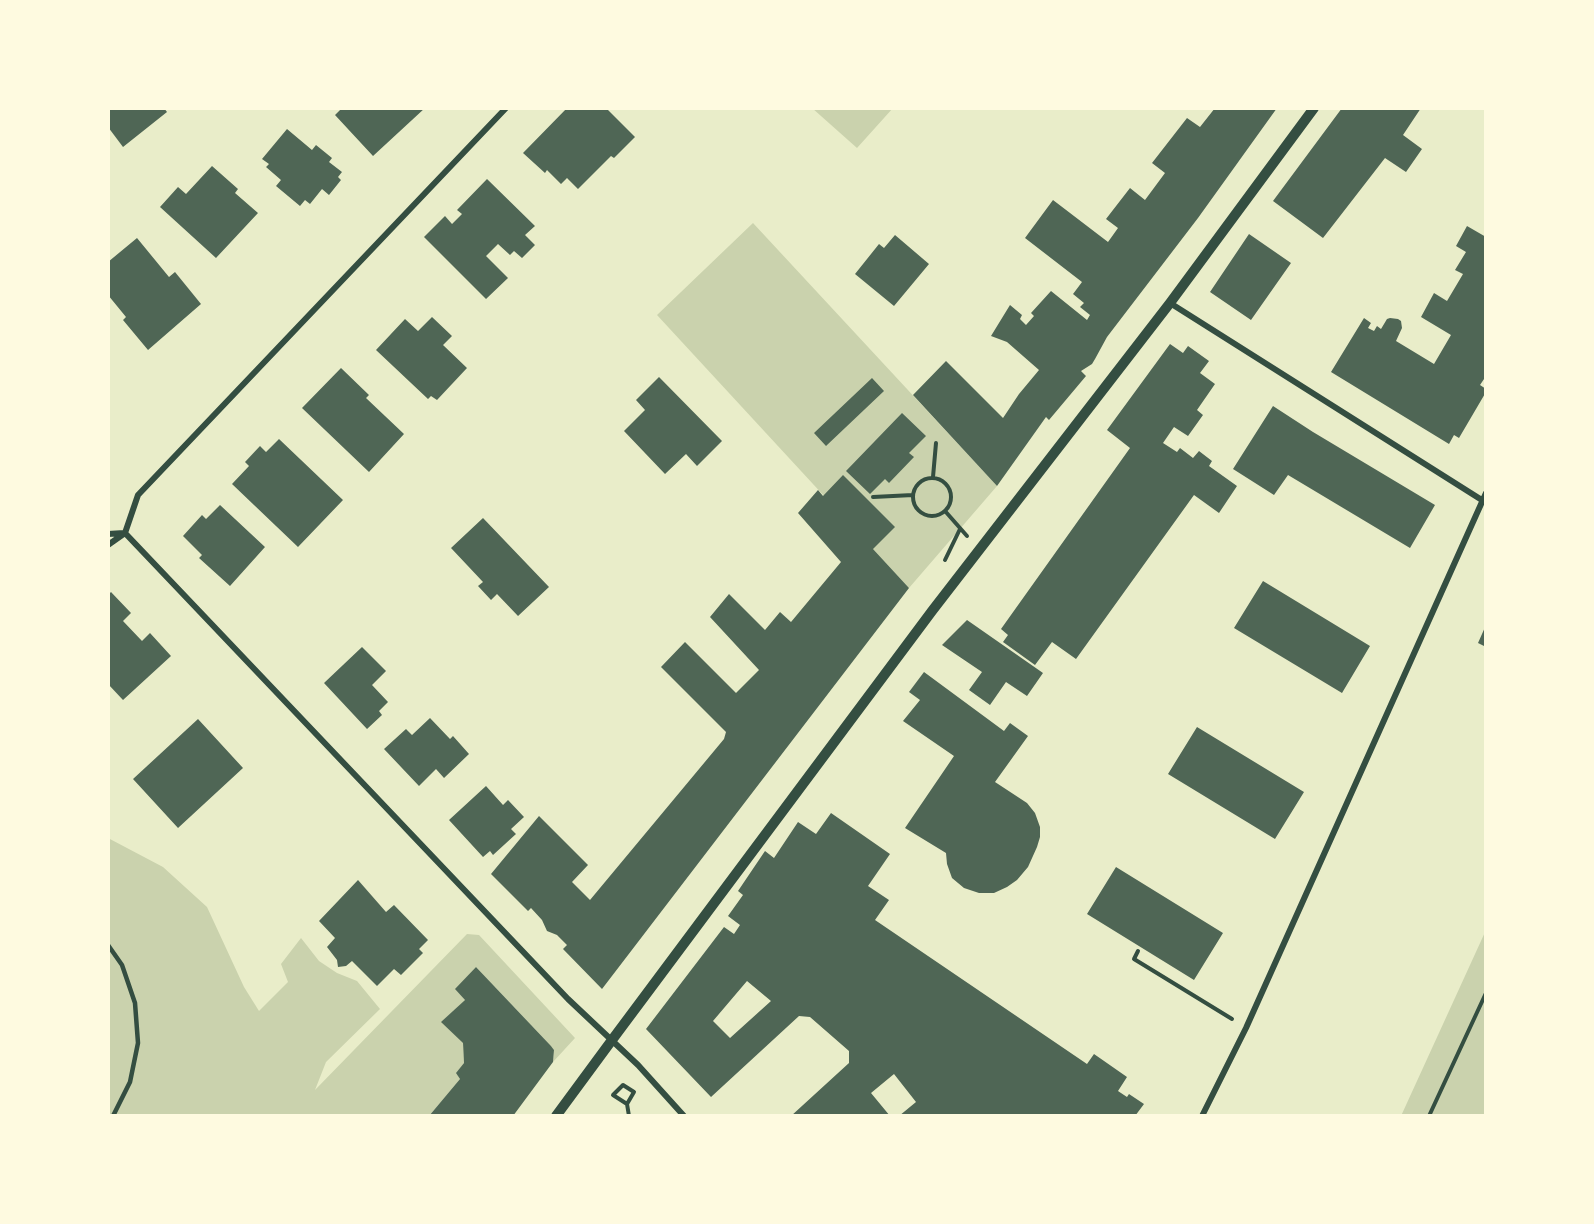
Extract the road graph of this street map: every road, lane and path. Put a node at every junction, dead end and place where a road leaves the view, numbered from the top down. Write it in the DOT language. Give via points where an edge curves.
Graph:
graph roads {
  1 [pos="506,108"];
  2 [pos="1314,108"];
  3 [pos="1170,303"];
  4 [pos="936,443"];
  5 [pos="933,477"];
  6 [pos="1486,493"];
  7 [pos="913,495"];
  8 [pos="873,497"];
  9 [pos="1484,501"];
  10 [pos="945,511"];
  11 [pos="960,529"];
  12 [pos="124,532"];
  13 [pos="108,534"];
  14 [pos="108,545"];
  15 [pos="108,945"];
  16 [pos="1138,951"];
  17 [pos="1486,993"];
  18 [pos="1246,1028"];
  19 [pos="612,1040"];
  20 [pos="627,1104"];
  21 [pos="113,1116"];
  22 [pos="556,1116"];
  23 [pos="629,1116"];
  24 [pos="684,1116"];
  25 [pos="1202,1116"];
  26 [pos="1429,1116"];
  1 -- 12 [label="street" via="138,495"];
  2 -- 3 [label="street"];
  3 -- 9 [label="street"];
  3 -- 19 [label="street" via="932,611"];
  4 -- 5 [label="path"];
  5 -- 7 [label="path" via="917,484"];
  5 -- 10 [label="path" via="949,487 951,500"];
  6 -- 9 [label="street"];
  7 -- 8 [label="path"];
  7 -- 10 [label="path" via="915,506 923,514 934,516"];
  9 -- 18 [label="street"];
  10 -- 11 [label="path"];
  12 -- 13 [label="street"];
  12 -- 14 [label="street"];
  12 -- 19 [label="street" via="568,999"];
  15 -- 21 [label="lane" via="122,965 135,1003 138,1043 130,1082"];
  16 -- 18 [label="path" via="1134,959"];
  17 -- 26 [label="path"];
  18 -- 25 [label="street"];
  19 -- 22 [label="street"];
  19 -- 24 [label="street"];
  20 -- 20 [label="path" via="613,1095 623,1085 634,1092"];
  20 -- 23 [label="path"];
}
